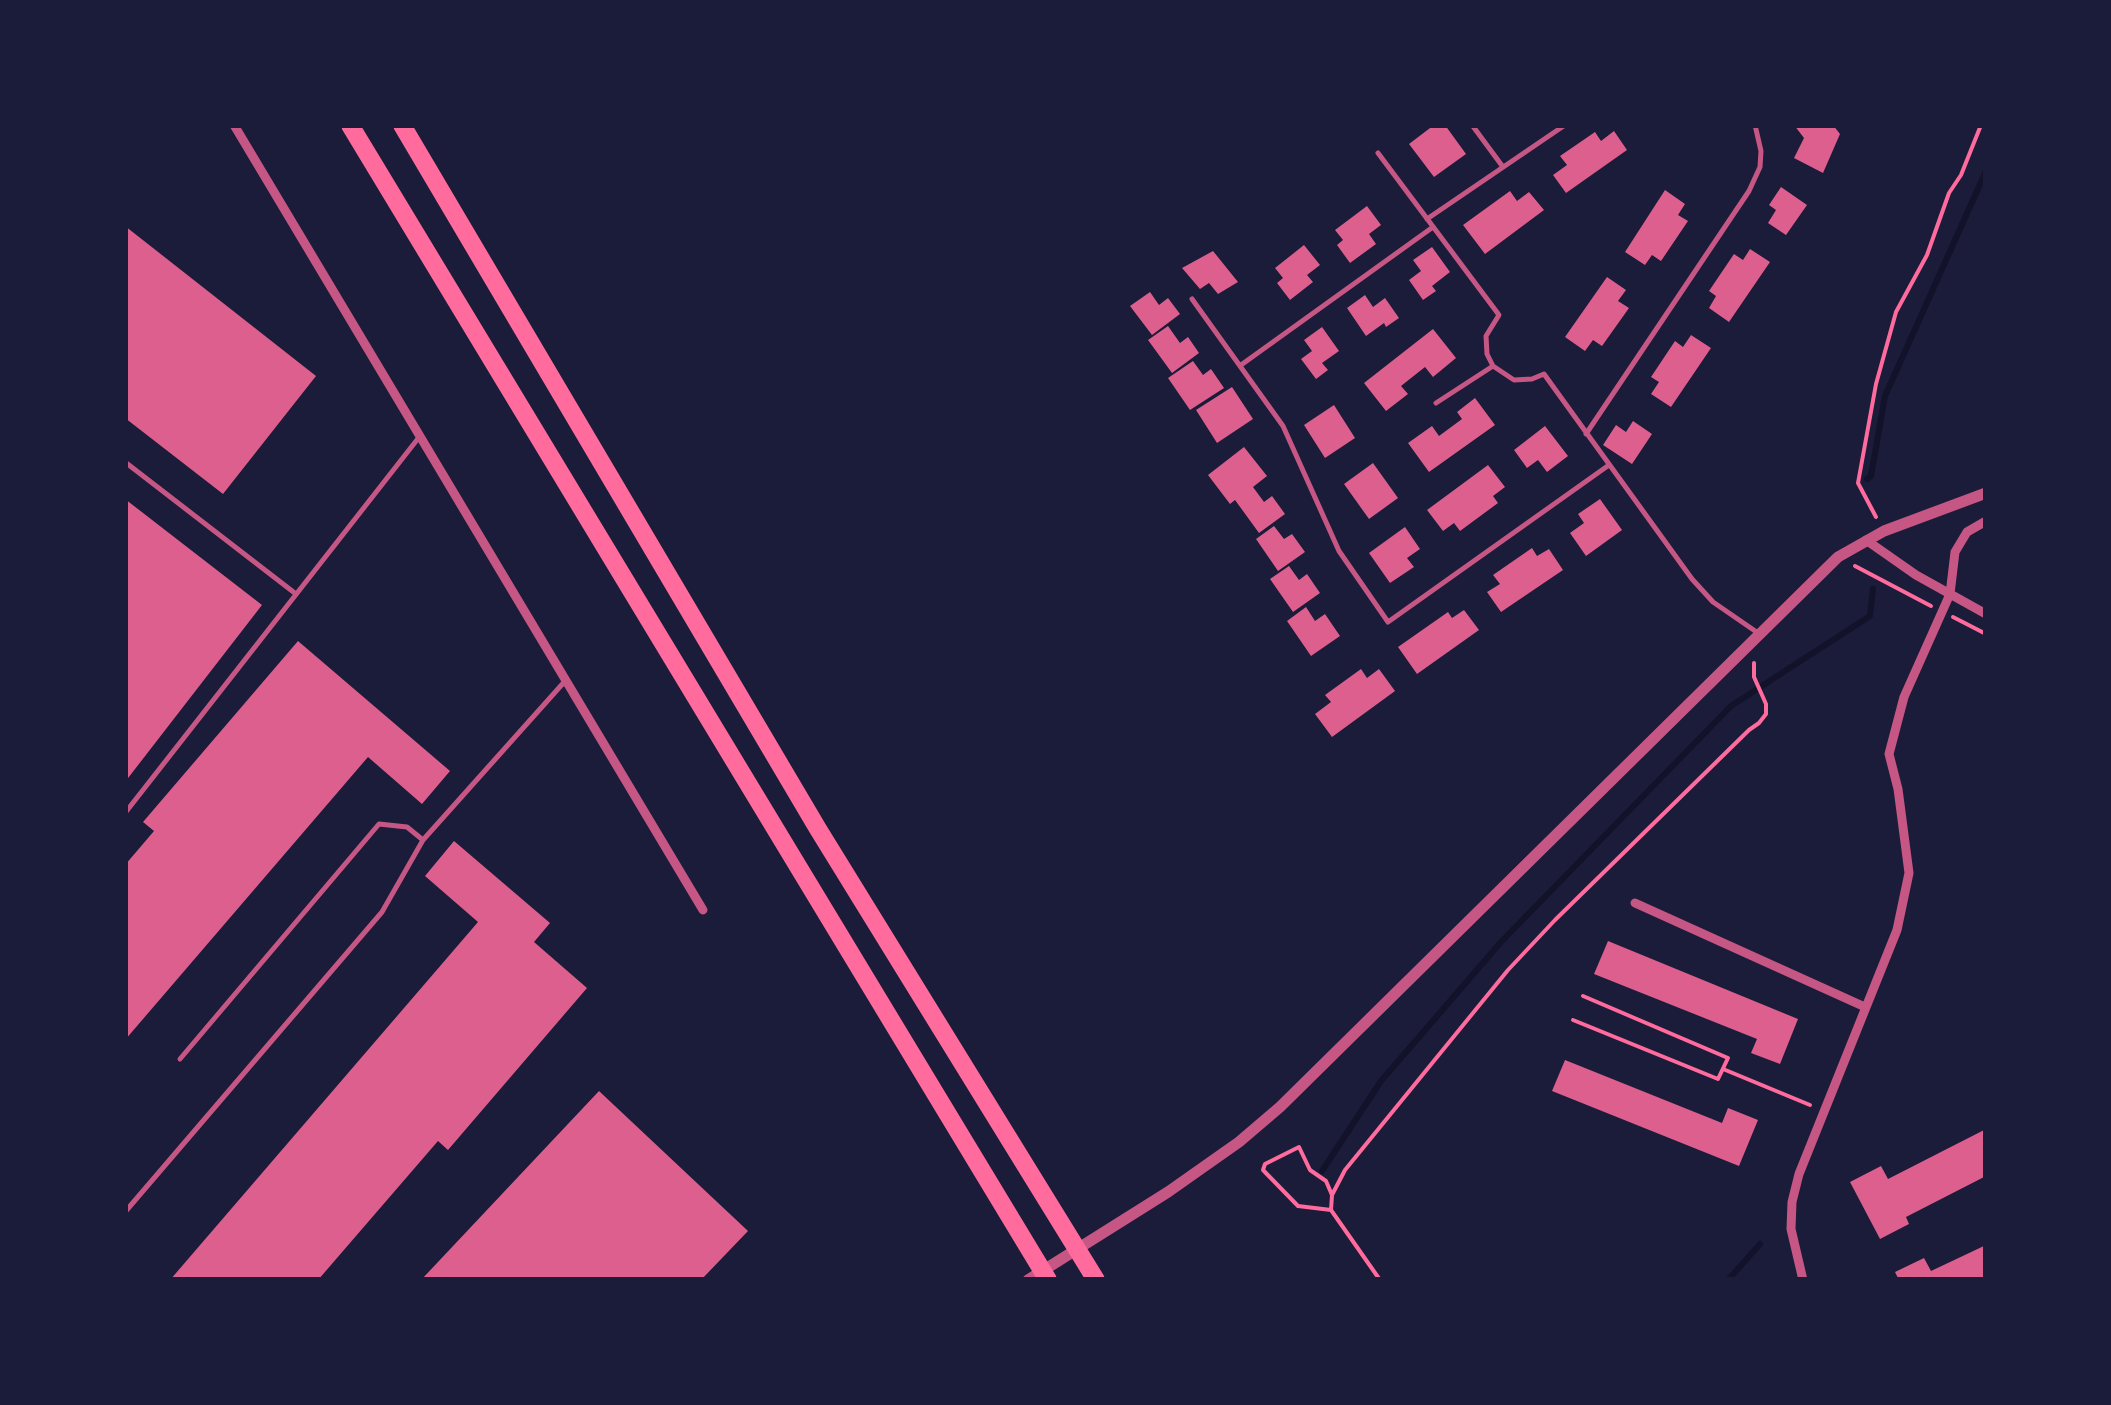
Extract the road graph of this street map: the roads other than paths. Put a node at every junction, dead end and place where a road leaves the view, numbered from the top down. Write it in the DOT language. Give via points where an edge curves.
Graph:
graph roads {
  1 [pos="234,125"];
  2 [pos="350,125"];
  3 [pos="402,125"];
  4 [pos="1472,125"];
  5 [pos="1565,125"];
  6 [pos="1755,125"];
  7 [pos="1378,154"];
  8 [pos="1503,167"];
  9 [pos="1427,219"];
  10 [pos="1433,227"];
  11 [pos="1192,299"];
  12 [pos="1240,366"];
  13 [pos="1493,366"];
  14 [pos="1436,403"];
  15 [pos="1586,434"];
  16 [pos="420,436"];
  17 [pos="125,462"];
  18 [pos="1608,465"];
  19 [pos="1986,492"];
  20 [pos="1986,522"];
  21 [pos="1866,540"];
  22 [pos="296,594"];
  23 [pos="1950,594"];
  24 [pos="1986,614"];
  25 [pos="1758,633"];
  26 [pos="566,680"];
  27 [pos="125,814"];
  28 [pos="423,840"];
  29 [pos="1634,904"];
  30 [pos="704,910"];
  31 [pos="1865,1007"];
  32 [pos="180,1059"];
  33 [pos="125,1212"];
  34 [pos="1028,1280"];
  35 [pos="1048,1280"];
  36 [pos="1096,1280"];
  37 [pos="1803,1280"];
  1 -- 16 [label="street"];
  2 -- 35 [label="highway"];
  3 -- 36 [label="highway" via="818,829"];
  4 -- 8 [label="lane"];
  5 -- 8 [label="lane"];
  6 -- 15 [label="lane" via="1760,167 1749,191"];
  7 -- 9 [label="lane"];
  8 -- 9 [label="lane"];
  9 -- 10 [label="lane"];
  10 -- 12 [label="lane"];
  10 -- 13 [label="lane" via="1499,315 1486,336"];
  11 -- 12 [label="lane"];
  12 -- 18 [label="lane" via="1283,426 1338,550 1388,622"];
  13 -- 14 [label="lane"];
  13 -- 15 [label="lane" via="1514,380 1544,374"];
  15 -- 18 [label="lane"];
  16 -- 22 [label="lane"];
  16 -- 26 [label="street"];
  17 -- 22 [label="lane"];
  18 -- 25 [label="lane" via="1702,591"];
  19 -- 21 [label="street"];
  20 -- 23 [label="street" via="1960,541"];
  21 -- 23 [label="street"];
  21 -- 25 [label="street" via="1838,557"];
  22 -- 27 [label="lane"];
  23 -- 24 [label="street"];
  23 -- 31 [label="street" via="1904,696 1889,754 1909,872 1897,930"];
  25 -- 34 [label="street" via="1240,1142"];
  26 -- 28 [label="lane"];
  26 -- 30 [label="street"];
  28 -- 32 [label="lane" via="408,826 379,824"];
  28 -- 33 [label="lane" via="382,912"];
  29 -- 31 [label="street"];
  31 -- 37 [label="street" via="1798,1174 1791,1229"];
}
